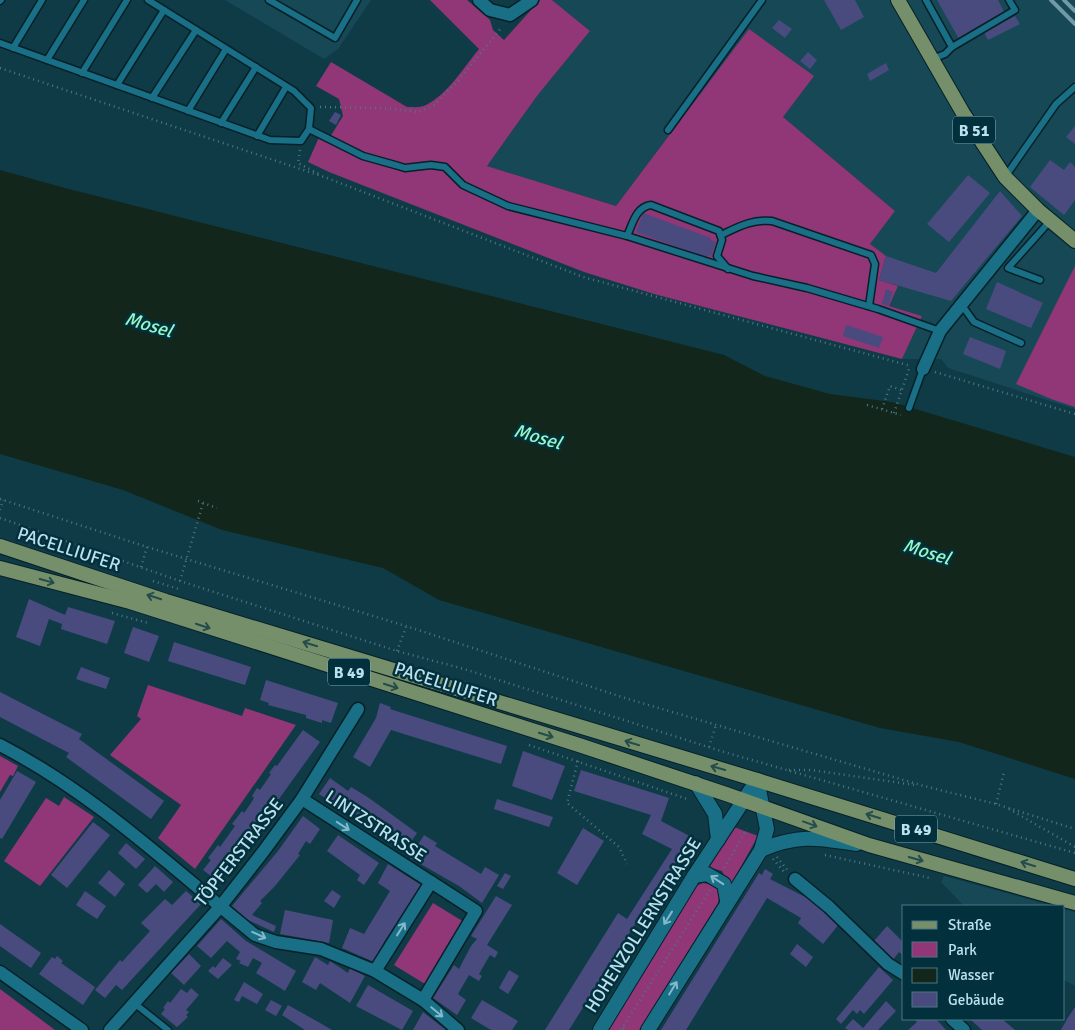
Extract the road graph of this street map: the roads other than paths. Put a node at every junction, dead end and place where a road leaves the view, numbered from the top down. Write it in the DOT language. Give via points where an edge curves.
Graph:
graph roads {
  1 [pos="42,0"];
  2 [pos="84,0"];
  3 [pos="127,0"];
  4 [pos="148,0"];
  5 [pos="269,0"];
  6 [pos="357,0"];
  7 [pos="479,0"];
  8 [pos="532,0"];
  9 [pos="762,0"];
  10 [pos="898,0"];
  11 [pos="926,0"];
  12 [pos="1009,0"];
  13 [pos="164,10"];
  14 [pos="196,30"];
  15 [pos="0,43"];
  16 [pos="952,47"];
  17 [pos="13,48"];
  18 [pos="226,48"];
  19 [pos="932,59"];
  20 [pos="47,60"];
  21 [pos="256,68"];
  22 [pos="82,73"];
  23 [pos="118,85"];
  24 [pos="286,87"];
  25 [pos="1075,87"];
  26 [pos="152,98"];
  27 [pos="188,111"];
  28 [pos="221,123"];
  29 [pos="309,129"];
  30 [pos="668,130"];
  31 [pos="257,136"];
  32 [pos="1005,177"];
  33 [pos="1038,210"];
  34 [pos="1050,221"];
  35 [pos="721,235"];
  36 [pos="627,236"];
  37 [pos="1075,241"];
  38 [pos="728,269"];
  39 [pos="1040,280"];
  40 [pos="961,304"];
  41 [pos="869,306"];
  42 [pos="940,331"];
  43 [pos="1021,343"];
  44 [pos="923,368"];
  45 [pos="908,408"];
  46 [pos="0,546"];
  47 [pos="0,568"];
  48 [pos="358,709"];
  49 [pos="0,745"];
  50 [pos="757,780"];
  51 [pos="696,783"];
  52 [pos="302,799"];
  53 [pos="743,800"];
  54 [pos="764,807"];
  55 [pos="718,840"];
  56 [pos="869,845"];
  57 [pos="761,850"];
  58 [pos="694,876"];
  59 [pos="790,876"];
  60 [pos="1075,879"];
  61 [pos="430,882"];
  62 [pos="727,900"];
  63 [pos="1075,903"];
  64 [pos="220,906"];
  65 [pos="375,971"];
  66 [pos="0,972"];
  67 [pos="902,973"];
  68 [pos="422,1000"];
  69 [pos="134,1002"];
  70 [pos="953,1020"];
  71 [pos="82,1030"];
  72 [pos="110,1030"];
  73 [pos="168,1030"];
  74 [pos="458,1030"];
  75 [pos="600,1030"];
  76 [pos="648,1030"];
  77 [pos="964,1030"];
  1 -- 17 [label="lane"];
  2 -- 20 [label="lane"];
  3 -- 22 [label="lane"];
  4 -- 13 [label="lane"];
  5 -- 6 [label="lane" via="335,38"];
  7 -- 8 [label="street" via="490,10 510,15"];
  9 -- 30 [label="lane"];
  10 -- 19 [label="main road, B 51"];
  11 -- 16 [label="lane"];
  12 -- 16 [label="lane" via="1015,10"];
  13 -- 14 [label="lane"];
  13 -- 23 [label="lane"];
  14 -- 18 [label="lane"];
  14 -- 26 [label="lane"];
  15 -- 17 [label="lane"];
  16 -- 19 [label="lane"];
  17 -- 20 [label="lane"];
  18 -- 21 [label="lane"];
  18 -- 27 [label="lane"];
  19 -- 32 [label="main road, B 51"];
  20 -- 22 [label="lane"];
  21 -- 24 [label="lane"];
  21 -- 28 [label="lane"];
  22 -- 23 [label="lane"];
  23 -- 26 [label="lane"];
  24 -- 29 [label="lane" via="311,108"];
  24 -- 31 [label="lane"];
  25 -- 32 [label="lane" via="1056,104"];
  26 -- 27 [label="lane"];
  27 -- 28 [label="lane"];
  28 -- 31 [label="lane"];
  29 -- 31 [label="lane" via="301,141 270,140"];
  29 -- 36 [label="lane" via="363,156 405,168 445,167 463,185 508,206"];
  32 -- 33 [label="main road, B 51"];
  33 -- 34 [label="main road, B 51"];
  33 -- 40 [label="street"];
  34 -- 37 [label="main road, B 51"];
  34 -- 39 [label="lane" via="1008,268"];
  35 -- 36 [label="lane" via="714,228 652,205 638,211"];
  35 -- 38 [label="lane" via="717,256"];
  35 -- 41 [label="lane" via="743,224 772,221 871,255 875,264"];
  36 -- 38 [label="lane"];
  38 -- 41 [label="lane"];
  40 -- 42 [label="street"];
  40 -- 43 [label="lane" via="974,322"];
  41 -- 42 [label="lane"];
  42 -- 44 [label="street"];
  44 -- 45 [label="lane"];
  50 -- 46 [label="main road, PACELLIUFER / B 49, one-way" via="166,601"];
  47 -- 51 [label="main road, PACELLIUFER / B 49, one-way" via="130,602"];
  48 -- 52 [label="street, TÖPFERSTRASSE"];
  49 -- 64 [label="street" via="56,776 130,830"];
  50 -- 53 [label="street, HOHENZOLLERNSTRASSE"];
  50 -- 54 [label="street"];
  60 -- 50 [label="main road, B 49, one-way"];
  51 -- 53 [label="main road, PACELLIUFER / B 49"];
  51 -- 55 [label="street, HOHENZOLLERNSTRASSE" via="715,814"];
  52 -- 61 [label="street, LINTZSTRASSE, one-way"];
  52 -- 64 [label="street, TÖPFERSTRASSE"];
  53 -- 54 [label="main road, PACELLIUFER / B 49"];
  53 -- 55 [label="street, HOHENZOLLERNSTRASSE"];
  54 -- 56 [label="main road, B 49, one-way"];
  54 -- 57 [label="street" via="767,829"];
  55 -- 58 [label="street, HOHENZOLLERNSTRASSE"];
  56 -- 57 [label="street" via="798,838"];
  56 -- 63 [label="main road, B 49, one-way"];
  57 -- 62 [label="street"];
  62 -- 58 [label="street, one-way" via="724,884 707,874"];
  58 -- 75 [label="street, HOHENZOLLERNSTRASSE, one-way"];
  59 -- 67 [label="street" via="888,964"];
  65 -- 61 [label="street, LINTZSTRASSE, one-way"];
  61 -- 68 [label="street, LINTZSTRASSE" via="476,911"];
  76 -- 62 [label="street, one-way"];
  64 -- 65 [label="street, one-way" via="255,935 320,949"];
  64 -- 69 [label="street, TÖPFERSTRASSE"];
  65 -- 68 [label="street"];
  66 -- 71 [label="street"];
  68 -- 74 [label="street, one-way"];
  69 -- 72 [label="street, TÖPFERSTRASSE"];
  69 -- 73 [label="lane"];
  70 -- 77 [label="street"];
}
